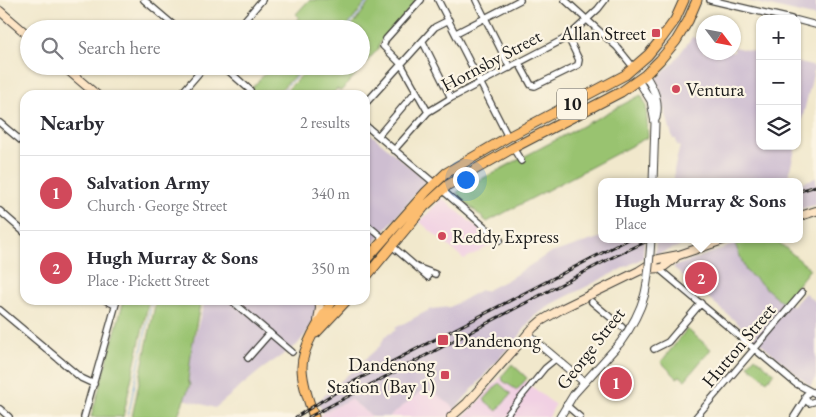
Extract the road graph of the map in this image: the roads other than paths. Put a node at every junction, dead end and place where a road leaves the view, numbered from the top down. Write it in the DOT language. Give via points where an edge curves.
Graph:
graph roads {
  1 [pos="144,0"];
  2 [pos="262,0"];
  3 [pos="420,0"];
  4 [pos="438,0"];
  5 [pos="476,0"];
  6 [pos="520,0"];
  7 [pos="565,0"];
  8 [pos="604,0"];
  9 [pos="684,0"];
  10 [pos="697,0"];
  11 [pos="710,0"];
  12 [pos="0,11"];
  13 [pos="774,15"];
  14 [pos="485,18"];
  15 [pos="167,20"];
  16 [pos="245,20"];
  17 [pos="449,20"];
  18 [pos="586,20"];
  19 [pos="801,21"];
  20 [pos="816,25"];
  21 [pos="20,28"];
  22 [pos="456,33"];
  23 [pos="568,37"];
  24 [pos="423,42"];
  25 [pos="519,63"];
  26 [pos="401,64"];
  27 [pos="510,68"];
  28 [pos="634,68"];
  29 [pos="74,75"];
  30 [pos="197,75"];
  31 [pos="233,75"];
  32 [pos="642,78"];
  33 [pos="481,82"];
  34 [pos="91,90"];
  35 [pos="184,90"];
  36 [pos="250,90"];
  37 [pos="416,91"];
  38 [pos="370,98"];
  39 [pos="451,98"];
  40 [pos="428,112"];
  41 [pos="0,123"];
  42 [pos="370,129"];
  43 [pos="378,136"];
  44 [pos="508,137"];
  45 [pos="20,140"];
  46 [pos="514,148"];
  47 [pos="394,150"];
  48 [pos="521,161"];
  49 [pos="653,178"];
  50 [pos="434,183"];
  51 [pos="442,190"];
  52 [pos="0,211"];
  53 [pos="816,211"];
  54 [pos="803,215"];
  55 [pos="370,227"];
  56 [pos="20,228"];
  57 [pos="384,239"];
  58 [pos="500,240"];
  59 [pos="651,243"];
  60 [pos="714,243"];
  61 [pos="392,246"];
  62 [pos="370,256"];
  63 [pos="661,264"];
  64 [pos="415,266"];
  65 [pos="370,272"];
  66 [pos="435,274"];
  67 [pos="428,277"];
  68 [pos="802,293"];
  69 [pos="592,302"];
  70 [pos="701,303"];
  71 [pos="115,305"];
  72 [pos="238,305"];
  73 [pos="320,305"];
  74 [pos="334,305"];
  75 [pos="334,305"];
  76 [pos="0,310"];
  77 [pos="318,325"];
  78 [pos="622,327"];
  79 [pos="270,333"];
  80 [pos="527,334"];
  81 [pos="313,336"];
  82 [pos="654,349"];
  83 [pos="754,349"];
  84 [pos="292,352"];
  85 [pos="248,358"];
  86 [pos="556,359"];
  87 [pos="584,382"];
  88 [pos="795,383"];
  89 [pos="94,384"];
  90 [pos="814,391"];
  91 [pos="805,397"];
  92 [pos="814,403"];
  93 [pos="566,405"];
  94 [pos="0,409"];
  95 [pos="795,416"];
  96 [pos="9,417"];
  97 [pos="84,417"];
  98 [pos="314,417"];
  99 [pos="451,417"];
  100 [pos="505,417"];
  101 [pos="560,417"];
  102 [pos="580,417"];
  103 [pos="696,417"];
  1 -- 15 [label="street"];
  2 -- 16 [label="street"];
  3 -- 26 [label="street" via="383,46"];
  4 -- 17 [label="street"];
  5 -- 14 [label="street"];
  6 -- 14 [label="street"];
  7 -- 18 [label="street"];
  8 -- 18 [label="street, Hornsby Street"];
  9 -- 28 [label="main road, 10" via="662,38"];
  10 -- 32 [label="main road, 10" via="676,41"];
  11 -- 13 [label="street"];
  12 -- 21 [label="main road"];
  14 -- 22 [label="street"];
  14 -- 27 [label="street"];
  17 -- 22 [label="street"];
  17 -- 24 [label="street" via="438,24"];
  18 -- 23 [label="street, Hornsby Street"];
  18 -- 28 [label="street"];
  19 -- 20 [label="street"];
  22 -- 33 [label="street"];
  23 -- 25 [label="street, Hornsby Street"];
  23 -- 25 [label="street" via="579,60 578,65 535,86 531,85"];
  24 -- 26 [label="street"];
  24 -- 39 [label="street"];
  25 -- 27 [label="street, Hornsby Street"];
  26 -- 37 [label="street"];
  26 -- 38 [label="street"];
  27 -- 33 [label="street, Hornsby Street"];
  28 -- 32 [label="main road"];
  28 -- 44 [label="main road, 10"];
  29 -- 34 [label="main road"];
  30 -- 35 [label="street"];
  31 -- 36 [label="street"];
  32 -- 46 [label="main road, 10"];
  32 -- 49 [label="street" via="655,123"];
  33 -- 39 [label="street, Hornsby Street"];
  33 -- 44 [label="street"];
  37 -- 40 [label="street"];
  37 -- 43 [label="street"];
  39 -- 40 [label="street, Hornsby Street"];
  40 -- 47 [label="street, Hornsby Street"];
  41 -- 45 [label="street"];
  42 -- 43 [label="street"];
  43 -- 47 [label="street"];
  44 -- 46 [label="main road"];
  44 -- 50 [label="main road, 10"];
  46 -- 48 [label="street"];
  46 -- 51 [label="main road, 10" via="457,178"];
  47 -- 50 [label="street"];
  50 -- 51 [label="main road"];
  50 -- 57 [label="main road, 10"];
  51 -- 58 [label="street"];
  51 -- 61 [label="main road, 10"];
  52 -- 56 [label="street"];
  53 -- 54 [label="main road"];
  55 -- 57 [label="street"];
  57 -- 61 [label="main road"];
  57 -- 62 [label="main road, 10"];
  59 -- 87 [label="street, George Street, bridge" via="643,303 633,324"];
  60 -- 63 [label="main road"];
  61 -- 64 [label="street"];
  61 -- 65 [label="main road, 10"];
  63 -- 70 [label="street"];
  63 -- 80 [label="main road" via="585,297 541,321"];
  64 -- 66 [label="street"];
  64 -- 67 [label="street"];
  68 -- 83 [label="street, Hutton Street"];
  69 -- 78 [label="street"];
  70 -- 82 [label="street" via="667,343"];
  70 -- 83 [label="street"];
  71 -- 89 [label="street"];
  72 -- 79 [label="street"];
  73 -- 77 [label="main road"];
  74 -- 77 [label="main road"];
  75 -- 81 [label="main road"];
  76 -- 89 [label="street" via="81,378"];
  77 -- 81 [label="main road"];
  79 -- 84 [label="street"];
  79 -- 85 [label="street"];
  80 -- 86 [label="street"];
  80 -- 99 [label="main road" via="468,403"];
  81 -- 98 [label="main road" via="304,352 302,368"];
  83 -- 88 [label="street"];
  83 -- 103 [label="street, Hutton Street"];
  86 -- 87 [label="street"];
  86 -- 100 [label="street"];
  87 -- 93 [label="street, George Street"];
  88 -- 90 [label="street"];
  88 -- 91 [label="street"];
  89 -- 97 [label="street"];
  90 -- 91 [label="street"];
  91 -- 92 [label="street"];
  91 -- 95 [label="street"];
  92 -- 95 [label="street"];
  93 -- 101 [label="street, George Street"];
  93 -- 102 [label="street"];
  94 -- 96 [label="street"];
}
